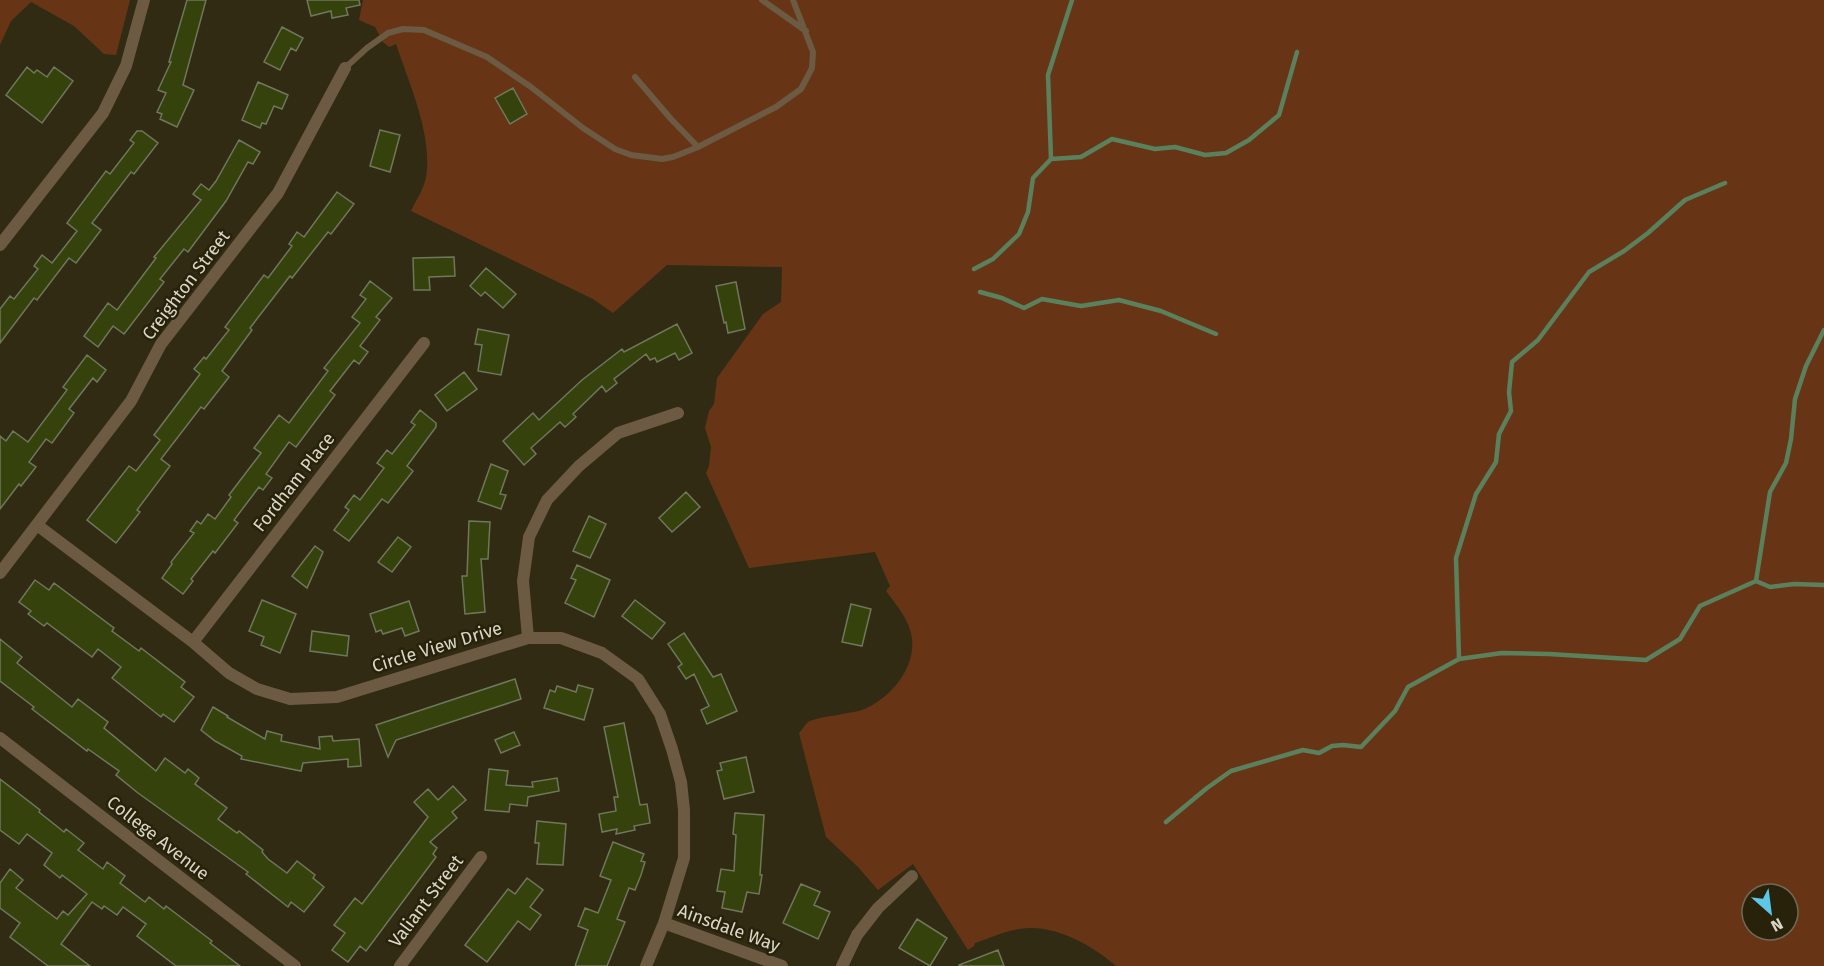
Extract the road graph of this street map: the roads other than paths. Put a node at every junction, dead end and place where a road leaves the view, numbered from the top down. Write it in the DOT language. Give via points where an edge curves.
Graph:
graph roads {
  1 [pos="144,0"];
  2 [pos="762,0"];
  3 [pos="793,0"];
  4 [pos="807,32"];
  5 [pos="345,68"];
  6 [pos="635,76"];
  7 [pos="698,147"];
  8 [pos="0,245"];
  9 [pos="424,343"];
  10 [pos="678,413"];
  11 [pos="37,525"];
  12 [pos="0,573"];
  13 [pos="528,638"];
  14 [pos="193,642"];
  15 [pos="0,738"];
  16 [pos="481,857"];
  17 [pos="912,876"];
  18 [pos="664,923"];
  19 [pos="295,966"];
  20 [pos="400,966"];
  21 [pos="646,966"];
  22 [pos="782,966"];
  23 [pos="842,966"];
  1 -- 8 [label="street" via="126,66 103,114"];
  2 -- 4 [label="lane"];
  3 -- 4 [label="lane"];
  4 -- 7 [label="lane" via="813,59 810,75 801,89 776,107"];
  5 -- 7 [label="lane" via="381,37 396,30 418,29 487,57 623,153 662,159"];
  5 -- 11 [label="street, Creighton Street" via="278,193 161,345 131,401"];
  6 -- 7 [label="lane"];
  9 -- 14 [label="street, Fordham Place"];
  10 -- 13 [label="street" via="618,433 547,500 529,537 523,581"];
  11 -- 12 [label="street, Creighton Street"];
  11 -- 14 [label="street, Circle View Drive"];
  13 -- 14 [label="street, Circle View Drive" via="337,697 290,699 257,689 229,673"];
  13 -- 18 [label="street, Circle View Drive" via="561,638 602,653 638,679 660,714 681,783 684,810 684,858"];
  15 -- 19 [label="street, College Avenue"];
  16 -- 20 [label="street, Valiant Street"];
  17 -- 23 [label="street" via="857,935"];
  18 -- 21 [label="street"];
  18 -- 22 [label="street, Ainsdale Way"];
}
